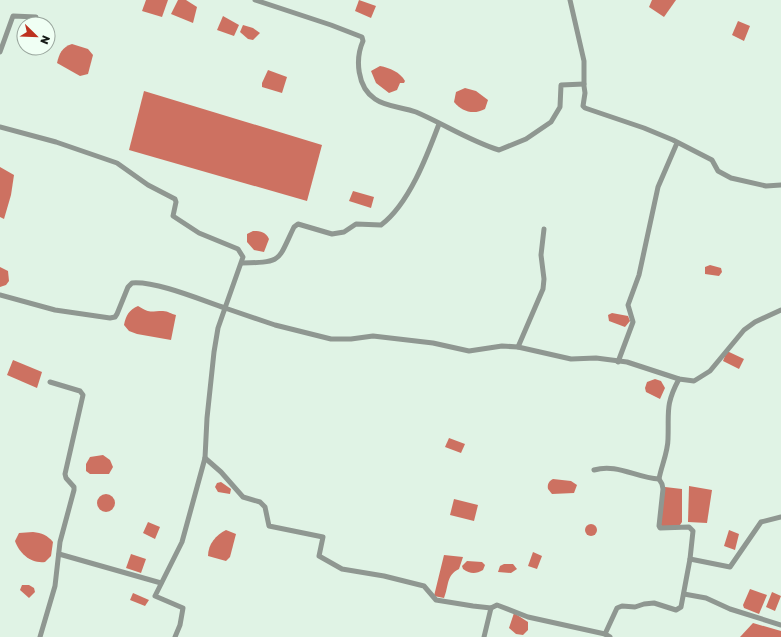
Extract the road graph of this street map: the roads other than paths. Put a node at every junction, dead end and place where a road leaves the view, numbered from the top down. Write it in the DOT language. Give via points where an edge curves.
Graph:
graph roads {
  1 [pos="255,0"];
  2 [pos="570,0"];
  3 [pos="32,16"];
  4 [pos="0,52"];
  5 [pos="584,84"];
  6 [pos="440,124"];
  7 [pos="0,127"];
  8 [pos="677,142"];
  9 [pos="781,185"];
  10 [pos="544,229"];
  11 [pos="242,263"];
  12 [pos="0,295"];
  13 [pos="225,308"];
  14 [pos="781,310"];
  15 [pos="518,347"];
  16 [pos="618,362"];
  17 [pos="679,379"];
  18 [pos="50,382"];
  19 [pos="205,458"];
  20 [pos="594,470"];
  21 [pos="658,479"];
  22 [pos="781,518"];
  23 [pos="59,554"];
  24 [pos="690,559"];
  25 [pos="161,583"];
  26 [pos="684,594"];
  27 [pos="491,608"];
  28 [pos="781,625"];
  29 [pos="608,636"];
  30 [pos="40,637"];
  31 [pos="175,637"];
  32 [pos="484,637"];
  1 -- 6 [label="street" via="331,24 362,37 358,69 363,84 375,100 415,112"];
  2 -- 5 [label="street" via="584,61"];
  3 -- 4 [label="street" via="14,16"];
  5 -- 6 [label="street" via="561,86 560,107 551,122 526,139 502,150"];
  5 -- 8 [label="street" via="585,108"];
  6 -- 11 [label="street" via="409,190 381,225 356,224 344,232 332,234 298,224 279,257 269,262"];
  7 -- 11 [label="street" via="56,142 116,163 175,199 173,216 199,233 238,249 242,253"];
  8 -- 9 [label="street" via="712,160 718,172 725,176 751,184"];
  8 -- 16 [label="street" via="658,187 639,274 628,305 633,322"];
  10 -- 15 [label="street" via="541,255 544,289"];
  11 -- 13 [label="street"];
  12 -- 13 [label="street" via="55,310 110,318 117,314 128,287 138,282"];
  13 -- 15 [label="street" via="275,325 332,339 351,340 374,336 433,343 469,351 502,346"];
  13 -- 19 [label="street" via="214,352"];
  14 -- 17 [label="street" via="744,330 710,371 694,381"];
  15 -- 16 [label="street" via="571,359 596,358"];
  16 -- 17 [label="street" via="646,367"];
  17 -- 21 [label="street" via="668,401 668,440"];
  18 -- 23 [label="street" via="80,390 83,395 66,466 66,478 74,490"];
  19 -- 25 [label="street" via="182,542"];
  19 -- 27 [label="street" via="243,497 260,502 265,507 269,526 323,537 320,556 342,569 424,586 436,600"];
  20 -- 21 [label="street" via="611,467"];
  21 -- 24 [label="street" via="662,484 659,527 692,528"];
  22 -- 24 [label="street" via="761,522 730,567"];
  23 -- 25 [label="street"];
  23 -- 30 [label="street" via="55,586"];
  24 -- 26 [label="street"];
  25 -- 31 [label="street" via="155,593 156,598 183,608"];
  26 -- 28 [label="street" via="706,598 730,609"];
  26 -- 29 [label="street" via="679,610 654,603 617,608"];
  27 -- 29 [label="street" via="497,605 528,617"];
  27 -- 32 [label="street"];
}
